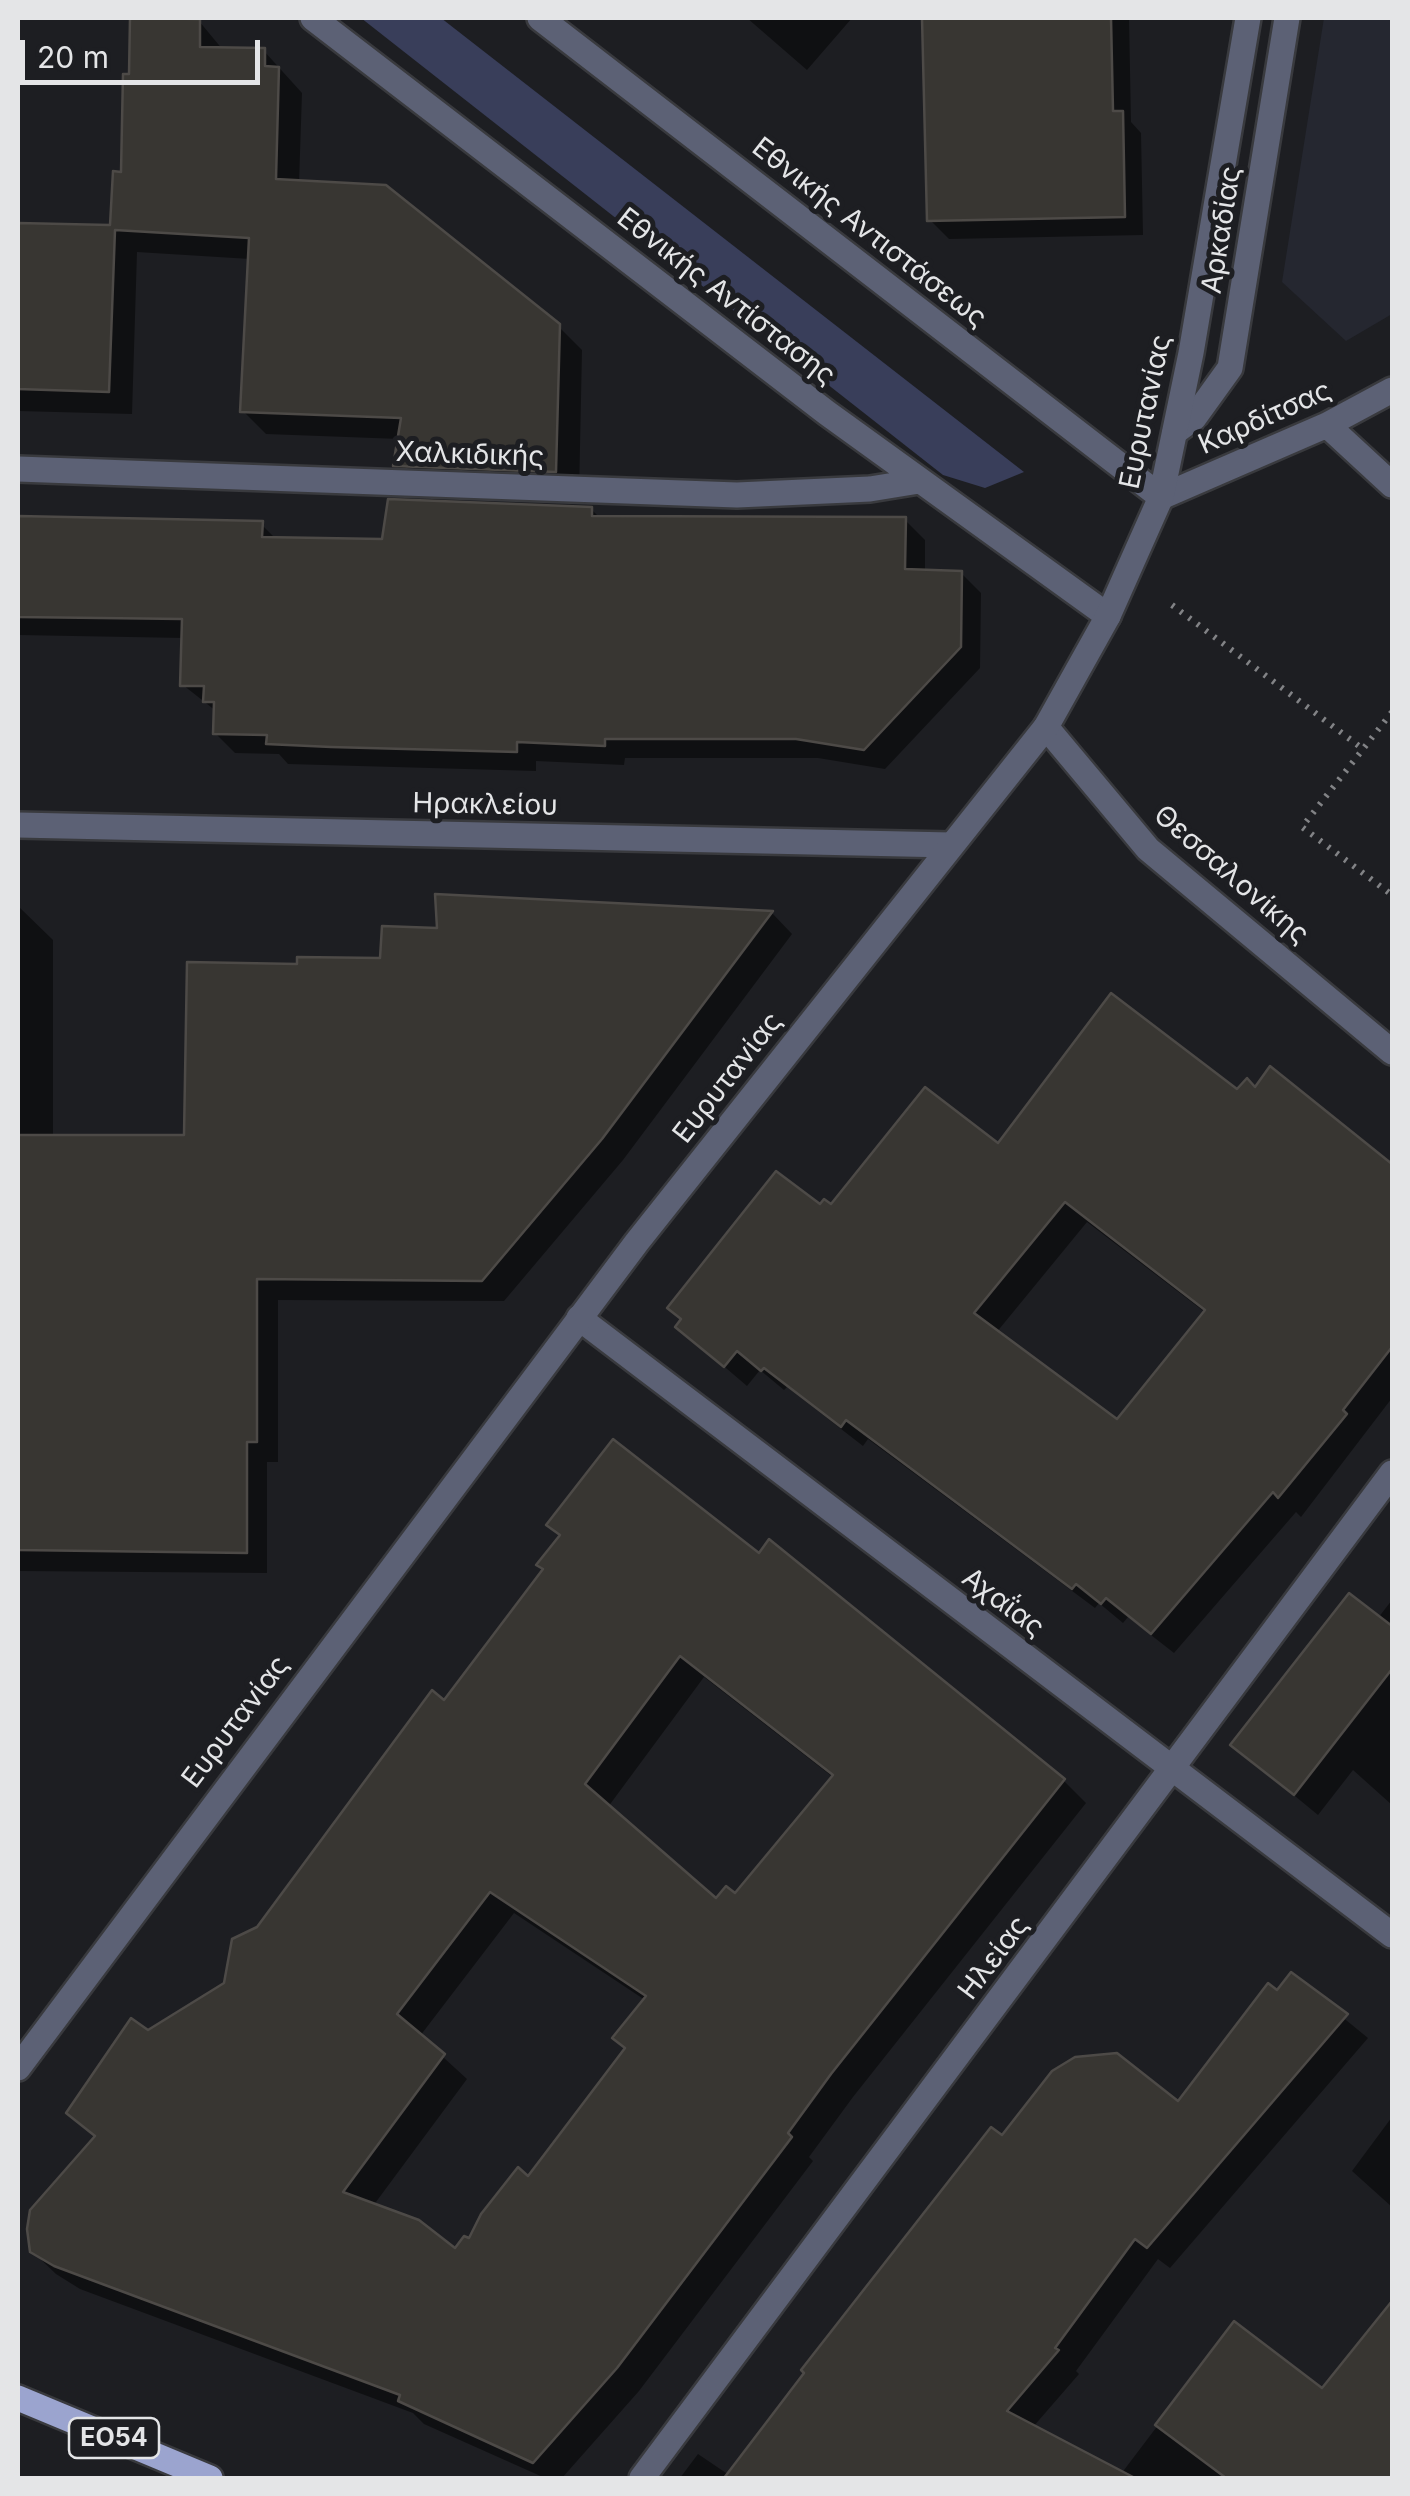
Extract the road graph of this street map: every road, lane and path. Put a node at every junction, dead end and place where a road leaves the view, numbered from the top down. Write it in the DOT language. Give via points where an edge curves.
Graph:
graph roads {
  1 [pos="313,18"];
  2 [pos="540,18"];
  3 [pos="1248,18"];
  4 [pos="1287,18"];
  5 [pos="1392,390"];
  6 [pos="1327,425"];
  7 [pos="1175,432"];
  8 [pos="18,469"];
  9 [pos="919,481"];
  10 [pos="1392,486"];
  11 [pos="1161,497"];
  12 [pos="1129,574"];
  13 [pos="1108,616"];
  14 [pos="1392,712"];
  15 [pos="1046,727"];
  16 [pos="1363,748"];
  17 [pos="18,825"];
  18 [pos="951,845"];
  19 [pos="1392,895"];
  20 [pos="1392,1052"];
  21 [pos="578,1318"];
  22 [pos="1392,1473"];
  23 [pos="1173,1769"];
  24 [pos="1392,1935"];
  25 [pos="18,2068"];
  26 [pos="18,2398"];
  27 [pos="210,2478"];
  28 [pos="642,2478"];
  1 -- 9 [label="street, Εθνικής Αντίστασης"];
  2 -- 11 [label="street, Εθνικής Αντιστάσεως"];
  3 -- 7 [label="street, Ευρυτανίας"];
  4 -- 7 [label="street, Αρκαδίας" via="1230,368 1194,418"];
  5 -- 6 [label="street, Καρδίτσας"];
  6 -- 10 [label="street"];
  6 -- 11 [label="street, Καρδίτσας"];
  7 -- 11 [label="street, Ευρυτανίας"];
  8 -- 9 [label="street, Χαλκιδικής" via="737,495"];
  9 -- 13 [label="street, Εθνικής Αντίστασης"];
  11 -- 12 [label="street, Ευρυτανίας"];
  12 -- 13 [label="street, Ευρυτανίας"];
  12 -- 16 [label="path"];
  13 -- 15 [label="street, Ευρυτανίας"];
  14 -- 16 [label="path"];
  15 -- 18 [label="street, Ευρυτανίας"];
  15 -- 20 [label="street, Θεσσαλονίκης" via="1148,849"];
  16 -- 19 [label="path" via="1302,827"];
  17 -- 18 [label="street, Ηρακλείου"];
  18 -- 21 [label="street, Ευρυτανίας"];
  21 -- 23 [label="street, Αχαΐας"];
  21 -- 25 [label="street, Ευρυτανίας"];
  22 -- 23 [label="street, Ηλείας"];
  23 -- 24 [label="street, Αχαΐας"];
  23 -- 28 [label="street, Ηλείας"];
  26 -- 27 [label="main road, ΕΟ54"];
}
